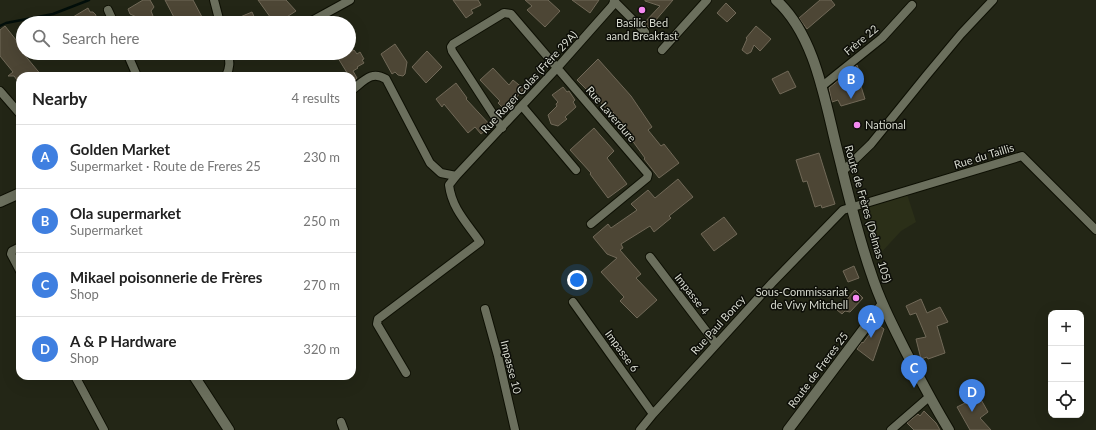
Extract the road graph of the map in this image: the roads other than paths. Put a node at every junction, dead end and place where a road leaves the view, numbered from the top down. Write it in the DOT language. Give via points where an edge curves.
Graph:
graph roads {
  1 [pos="214,0"];
  2 [pos="350,0"];
  3 [pos="615,0"];
  4 [pos="707,0"];
  5 [pos="776,0"];
  6 [pos="993,0"];
  7 [pos="912,5"];
  8 [pos="108,10"];
  9 [pos="111,16"];
  10 [pos="218,16"];
  11 [pos="321,16"];
  12 [pos="645,32"];
  13 [pos="662,50"];
  14 [pos="130,60"];
  15 [pos="230,60"];
  16 [pos="557,68"];
  17 [pos="135,72"];
  18 [pos="228,72"];
  19 [pos="356,87"];
  20 [pos="821,87"];
  21 [pos="0,91"];
  22 [pos="522,106"];
  23 [pos="16,109"];
  24 [pos="502,128"];
  25 [pos="576,170"];
  26 [pos="842,172"];
  27 [pos="456,176"];
  28 [pos="16,195"];
  29 [pos="0,202"];
  30 [pos="851,206"];
  31 [pos="591,224"];
  32 [pos="1096,230"];
  33 [pos="16,249"];
  34 [pos="650,258"];
  35 [pos="16,263"];
  36 [pos="573,302"];
  37 [pos="882,305"];
  38 [pos="484,309"];
  39 [pos="716,344"];
  40 [pos="406,373"];
  41 [pos="77,380"];
  42 [pos="197,380"];
  43 [pos="929,397"];
  44 [pos="653,414"];
  45 [pos="340,422"];
  46 [pos="104,430"];
  47 [pos="229,430"];
  48 [pos="344,430"];
  49 [pos="515,430"];
  50 [pos="640,430"];
  51 [pos="788,430"];
  52 [pos="891,430"];
  53 [pos="949,430"];
  1 -- 10 [label="street"];
  2 -- 11 [label="street"];
  3 -- 12 [label="street"];
  3 -- 16 [label="street, Rue Roger Colas (Frère 29A)"];
  4 -- 13 [label="street"];
  5 -- 20 [label="main road, Route de Frères (Delmas 105)" via="798,28 808,46"];
  6 -- 26 [label="street" via="961,34 871,144"];
  7 -- 20 [label="street, Frère 22" via="882,38"];
  8 -- 9 [label="street"];
  14 -- 17 [label="street"];
  15 -- 18 [label="street"];
  16 -- 22 [label="street, Rue Roger Colas (Frère 29A)"];
  16 -- 24 [label="street, Rue Laverdure" via="510,14 504,13 453,44 452,51"];
  16 -- 31 [label="street, Rue Laverdure" via="648,174 647,178"];
  19 -- 27 [label="street" via="370,76 381,76 386,79 430,163 441,173"];
  20 -- 26 [label="main road, Route de Frères (Delmas 105)"];
  21 -- 23 [label="street"];
  22 -- 24 [label="street, Rue Roger Colas (Frère 29A)"];
  22 -- 25 [label="street"];
  24 -- 27 [label="street, Rue Roger Colas (Frère 29A)"];
  26 -- 30 [label="main road, Route de Frères (Delmas 105)"];
  27 -- 40 [label="street, Rue Roger Colas (Frère 29A)" via="449,186 451,197 480,242 378,318 377,324"];
  28 -- 29 [label="main road"];
  30 -- 32 [label="street, Rue du Taillis" via="1022,156"];
  30 -- 37 [label="main road, Route de Frères (Delmas 105)"];
  30 -- 39 [label="street, Rue Paul Boncy" via="843,210 772,282"];
  33 -- 35 [label="street" via="11,254"];
  34 -- 39 [label="street, Impasse 4"];
  36 -- 44 [label="street, Impasse 6"];
  37 -- 43 [label="main road, Route de Frères (Delmas 105)"];
  37 -- 51 [label="main road, Route de Freres 25"];
  38 -- 49 [label="street, Impasse 10"];
  39 -- 44 [label="street, Rue Paul Boncy"];
  41 -- 46 [label="street"];
  42 -- 47 [label="main road"];
  43 -- 52 [label="street"];
  43 -- 53 [label="main road, Route de Frères (Delmas 105)"];
  44 -- 50 [label="street, Rue Paul Boncy"];
  45 -- 48 [label="street"];
}
